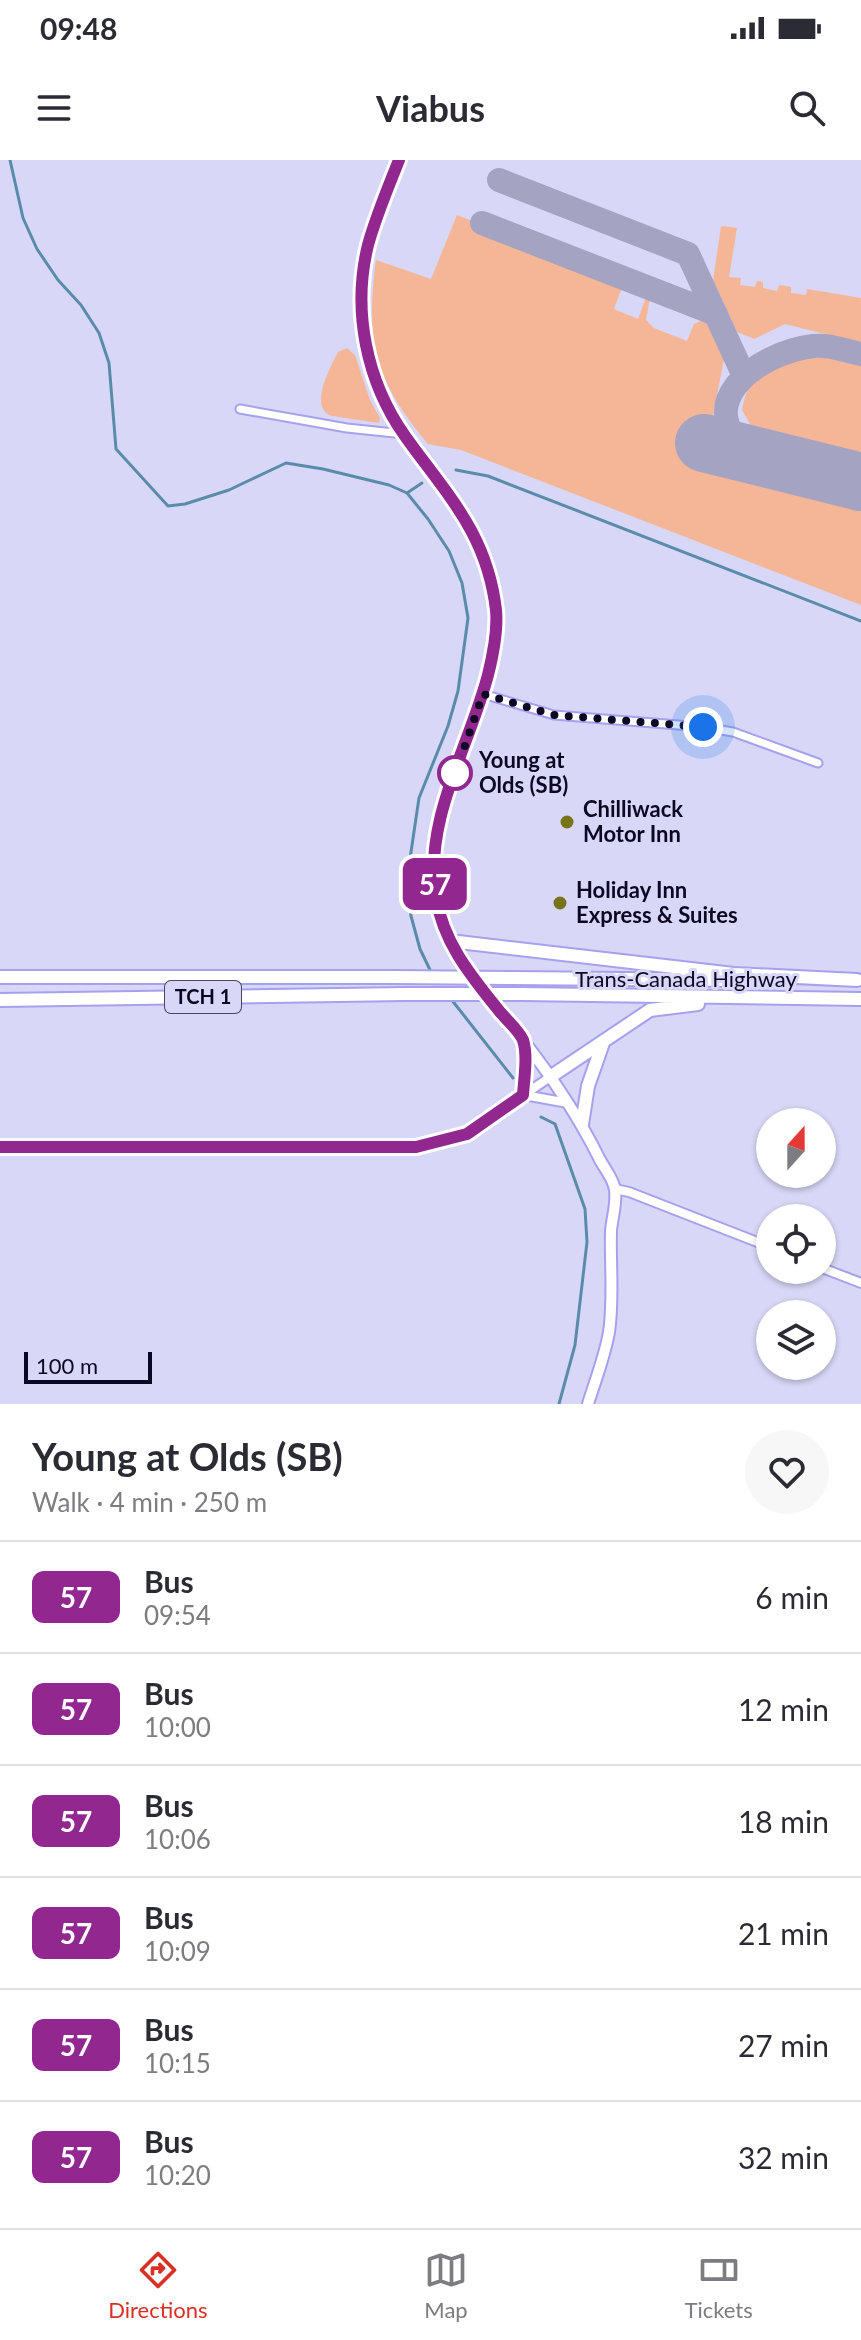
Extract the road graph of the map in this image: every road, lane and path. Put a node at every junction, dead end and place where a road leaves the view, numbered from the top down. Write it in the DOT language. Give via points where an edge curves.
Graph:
graph roads {
  1 [pos="399,160"];
  2 [pos="240,409"];
  3 [pos="404,434"];
  4 [pos="483,694"];
  5 [pos="818,763"];
  6 [pos="450,941"];
  7 [pos="0,977"];
  8 [pos="859,980"];
  9 [pos="859,999"];
  10 [pos="0,1000"];
  11 [pos="523,1040"];
  12 [pos="603,1043"];
  13 [pos="550,1077"];
  14 [pos="523,1095"];
  15 [pos="568,1103"];
  16 [pos="582,1124"];
  17 [pos="0,1147"];
  18 [pos="615,1189"];
  19 [pos="756,1242"];
  20 [pos="836,1273"];
  21 [pos="861,1283"];
  22 [pos="588,1404"];
  1 -- 3 [label="main road" via="368,247 362,307 370,364"];
  2 -- 3 [label="street"];
  3 -- 4 [label="main road" via="454,499 486,564 496,612"];
  4 -- 5 [label="street" via="554,715 733,732"];
  4 -- 6 [label="main road" via="443,809 435,853 435,896"];
  6 -- 8 [label="highway" via="734,974"];
  6 -- 11 [label="main road"];
  7 -- 8 [label="highway, Trans-Canada Highway / TCH 1, bridge"];
  9 -- 10 [label="highway, Trans-Canada Highway / TCH 1, bridge" via="405,994"];
  9 -- 12 [label="highway" via="650,1010"];
  11 -- 13 [label="main road"];
  11 -- 14 [label="street"];
  12 -- 13 [label="highway"];
  12 -- 16 [label="highway"];
  13 -- 14 [label="street"];
  13 -- 15 [label="main road"];
  14 -- 15 [label="street"];
  14 -- 17 [label="street" via="467,1134 416,1147"];
  15 -- 16 [label="main road"];
  16 -- 18 [label="main road"];
  18 -- 19 [label="street"];
  18 -- 22 [label="main road" via="609,1334"];
  20 -- 21 [label="street"];
}
